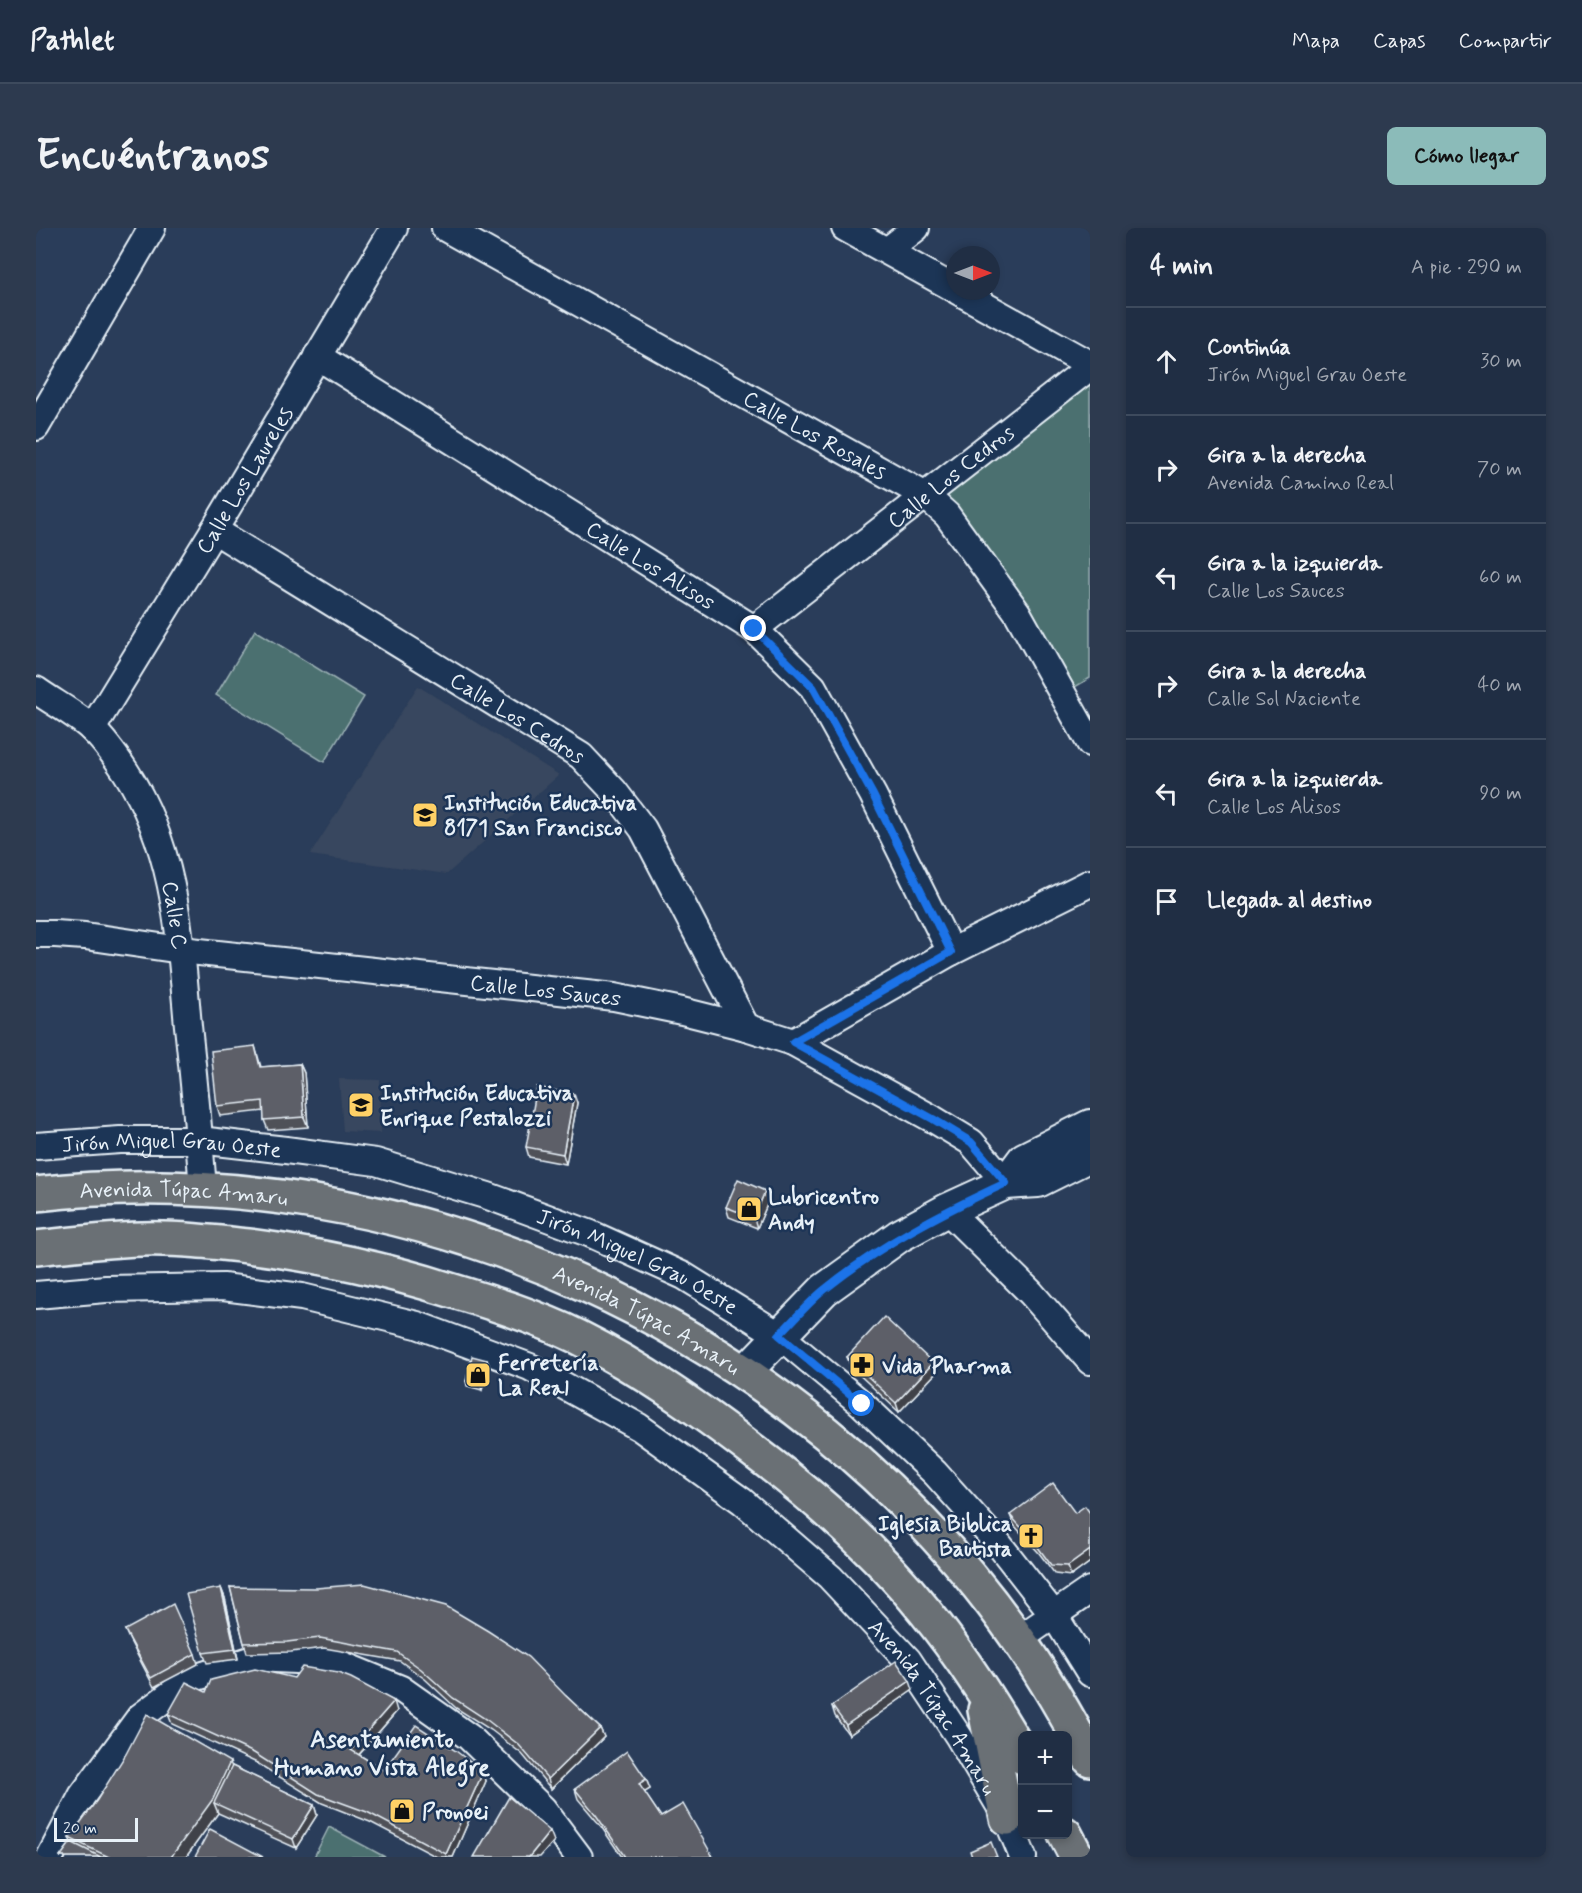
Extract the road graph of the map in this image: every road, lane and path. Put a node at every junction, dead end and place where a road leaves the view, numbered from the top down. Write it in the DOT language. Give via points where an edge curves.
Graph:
graph roads {
  1 [pos="152,228"];
  2 [pos="394,228"];
  3 [pos="445,228"];
  4 [pos="845,228"];
  5 [pos="916,228"];
  6 [pos="887,251"];
  7 [pos="946,284"];
  8 [pos="974,300"];
  9 [pos="317,356"];
  10 [pos="1090,366"];
  11 [pos="36,427"];
  12 [pos="926,496"];
  13 [pos="214,530"];
  14 [pos="754,629"];
  15 [pos="36,690"];
  16 [pos="92,729"];
  17 [pos="1090,743"];
  18 [pos="1090,883"];
  19 [pos="36,934"];
  20 [pos="181,950"];
  21 [pos="951,952"];
  22 [pos="746,1027"];
  23 [pos="793,1042"];
  24 [pos="1090,1126"];
  25 [pos="199,1140"];
  26 [pos="36,1146"];
  27 [pos="1090,1155"];
  28 [pos="1006,1183"];
  29 [pos="203,1189"];
  30 [pos="36,1194"];
  31 [pos="947,1210"];
  32 [pos="36,1248"];
  33 [pos="36,1295"];
  34 [pos="779,1335"];
  35 [pos="1090,1361"];
  36 [pos="744,1372"];
  37 [pos="1090,1590"];
  38 [pos="1054,1615"];
  39 [pos="1019,1639"];
  40 [pos="1090,1673"];
  41 [pos="980,1684"];
  42 [pos="1018,1749"];
  43 [pos="1090,1759"];
  44 [pos="1007,1818"];
  45 [pos="1068,1839"];
  46 [pos="50,1857"];
  47 [pos="579,1857"];
  48 [pos="1023,1857"];
  49 [pos="1077,1857"];
  1 -- 11 [label="street"];
  2 -- 9 [label="street, Calle Los Laureles"];
  3 -- 12 [label="street, Calle Los Rosales"];
  4 -- 6 [label="street"];
  5 -- 6 [label="street"];
  6 -- 7 [label="street"];
  8 -- 10 [label="street"];
  9 -- 13 [label="street, Calle Los Laureles"];
  9 -- 14 [label="street, Calle Los Alisos"];
  10 -- 12 [label="street, Calle Los Cedros"];
  12 -- 14 [label="street, Calle Los Cedros"];
  12 -- 17 [label="street, Calle Los Rosales" via="947,515 1017,612"];
  13 -- 16 [label="street, Calle Los Laureles"];
  13 -- 22 [label="street, Calle Los Cedros" via="581,756 643,829"];
  14 -- 21 [label="street, Calle Los Alisos" via="813,687 873,795"];
  15 -- 16 [label="street, Calle C"];
  16 -- 20 [label="street, Calle C" via="115,756 152,819 170,876"];
  18 -- 21 [label="street"];
  19 -- 20 [label="street, Calle Los Sauces" via="85,936"];
  20 -- 22 [label="street, Calle Los Sauces" via="614,997"];
  20 -- 25 [label="street, Calle C"];
  21 -- 23 [label="street"];
  22 -- 23 [label="street, Calle Los Sauces"];
  23 -- 28 [label="street, Calle Los Sauces" via="971,1142"];
  24 -- 28 [label="street" via="1024,1159"];
  25 -- 26 [label="street, Jirón Miguel Grau Oeste"];
  25 -- 29 [label="street, Calle C"];
  25 -- 34 [label="street, Jirón Miguel Grau Oeste" via="376,1162 488,1196 591,1234 684,1276"];
  27 -- 28 [label="street" via="1038,1181"];
  28 -- 31 [label="street"];
  29 -- 30 [label="highway, Avenida Túpac Amaru" via="155,1187"];
  29 -- 36 [label="highway, Avenida Túpac Amaru" via="338,1206 486,1245 612,1297"];
  31 -- 34 [label="street" via="899,1236 824,1290"];
  31 -- 35 [label="street" via="1031,1293"];
  32 -- 41 [label="highway, Avenida Túpac Amaru" via="144,1239 206,1241 288,1251 407,1277 529,1316 576,1336 671,1390 835,1516 924,1610"];
  33 -- 44 [label="street, Avenida Túpac Amaru" via="106,1289 223,1287 302,1297 417,1325 540,1373 639,1427 742,1501 830,1577 908,1660"];
  34 -- 36 [label="street"];
  34 -- 38 [label="street, Jirón Miguel Grau Oeste" via="862,1404 935,1473 997,1542"];
  36 -- 39 [label="highway, Avenida Túpac Amaru" via="803,1415 894,1494 945,1547"];
  37 -- 38 [label="street"];
  38 -- 39 [label="street"];
  38 -- 40 [label="street, Jirón Miguel Grau Oeste"];
  39 -- 43 [label="highway, Avenida Túpac Amaru"];
  41 -- 42 [label="highway, Avenida Túpac Amaru"];
  41 -- 44 [label="highway"];
  44 -- 48 [label="street, Avenida Túpac Amaru"];
  45 -- 49 [label="highway"];
  46 -- 47 [label="street" via="82,1796 140,1717 191,1678 256,1658 335,1662 401,1689 469,1737 543,1809"];
}
